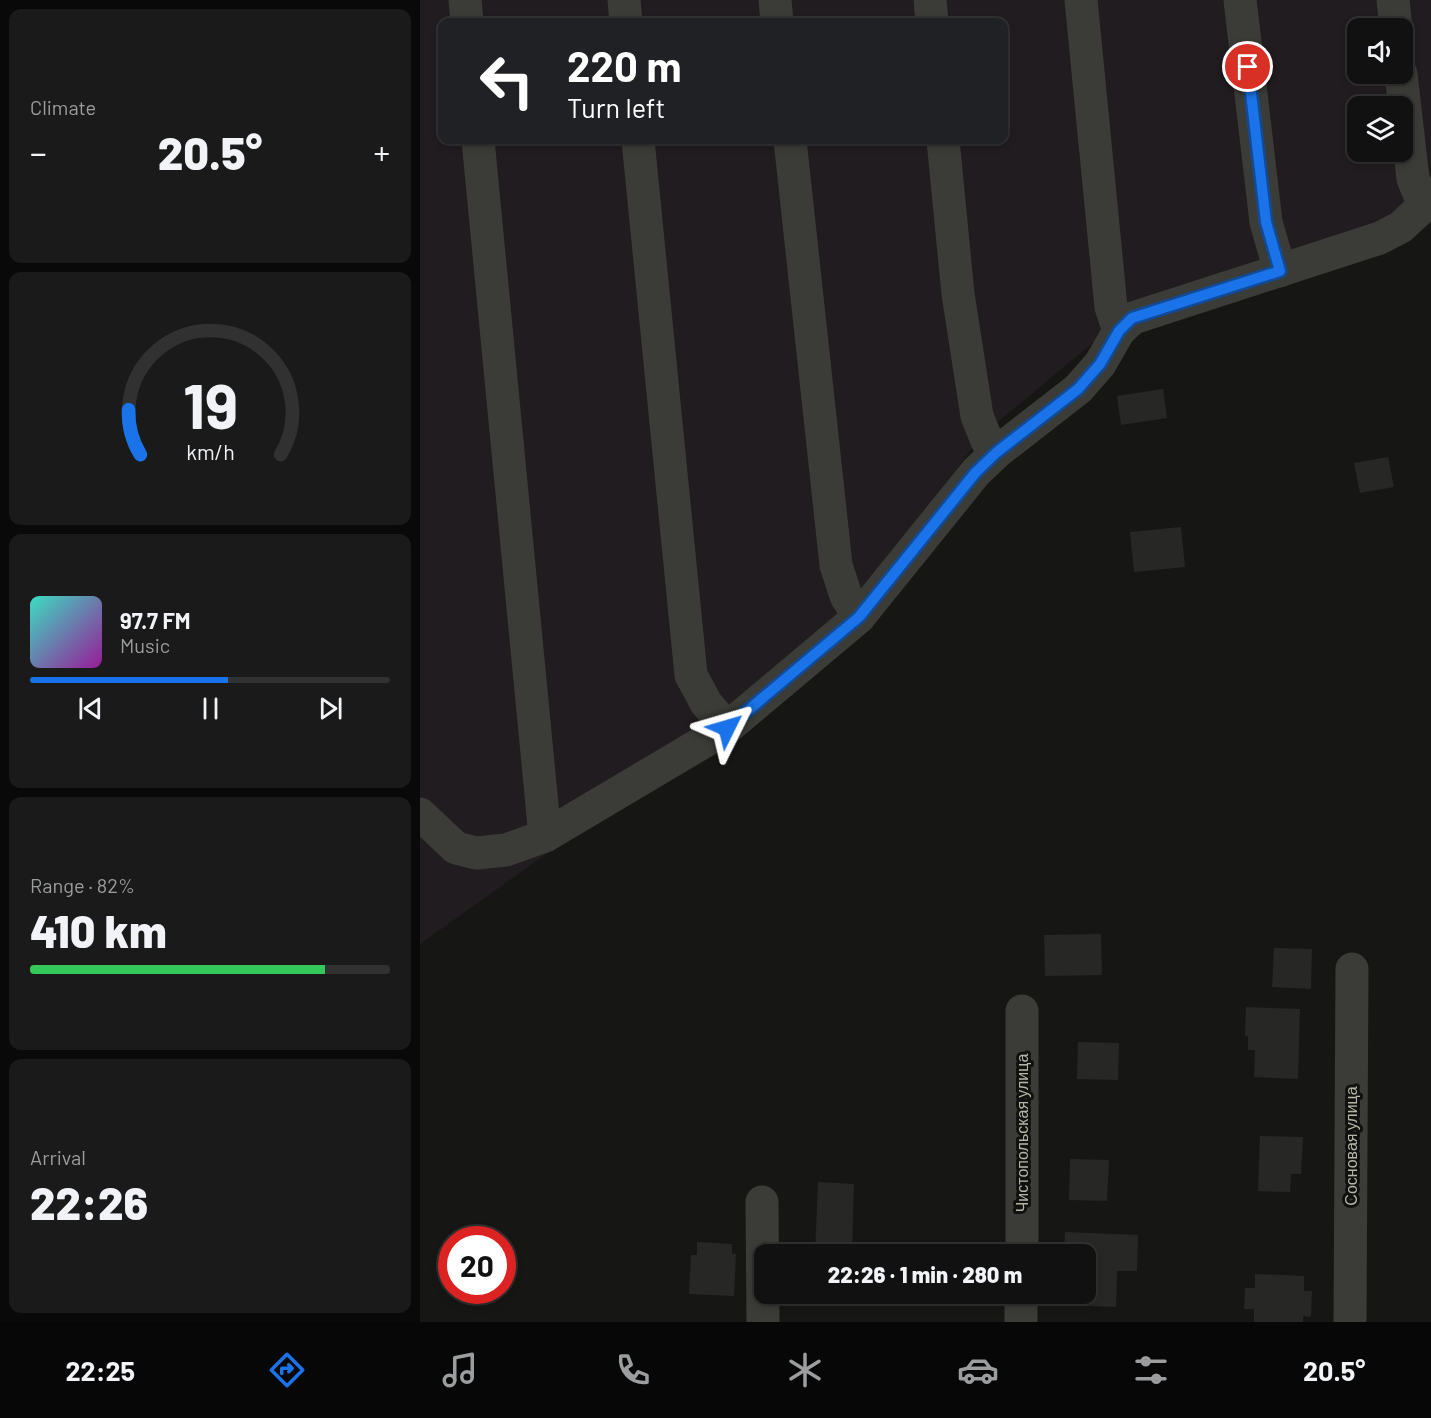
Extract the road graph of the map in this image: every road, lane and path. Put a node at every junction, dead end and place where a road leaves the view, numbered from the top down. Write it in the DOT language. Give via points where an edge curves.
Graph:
graph roads {
  1 [pos="465,0"];
  2 [pos="624,0"];
  3 [pos="775,0"];
  4 [pos="930,0"];
  5 [pos="1081,0"];
  6 [pos="1240,0"];
  7 [pos="1393,0"];
  8 [pos="467,18"];
  9 [pos="626,18"];
  10 [pos="777,18"];
  11 [pos="932,18"];
  12 [pos="1395,18"];
  13 [pos="1402,84"];
  14 [pos="478,144"];
  15 [pos="638,144"];
  16 [pos="790,144"];
  17 [pos="943,144"];
  18 [pos="1427,202"];
  19 [pos="1280,271"];
  20 [pos="1119,331"];
  21 [pos="997,452"];
  22 [pos="859,617"];
  23 [pos="727,728"];
  24 [pos="420,814"];
  25 [pos="545,836"];
  26 [pos="1352,969"];
  27 [pos="1022,1011"];
  28 [pos="762,1202"];
  29 [pos="1022,1244"];
  30 [pos="1022,1304"];
  31 [pos="763,1322"];
  32 [pos="1021,1322"];
  33 [pos="1350,1322"];
  1 -- 8 [label="street"];
  2 -- 9 [label="street"];
  3 -- 10 [label="street"];
  4 -- 11 [label="street"];
  5 -- 20 [label="street" via="1111,307"];
  6 -- 19 [label="street" via="1266,222"];
  7 -- 12 [label="street"];
  13 -- 18 [label="street" via="1413,179"];
  14 -- 25 [label="street"];
  15 -- 23 [label="street" via="691,675 706,703"];
  16 -- 22 [label="street" via="836,565 846,596"];
  17 -- 21 [label="street" via="958,294 975,405 987,441"];
  18 -- 19 [label="street" via="1401,227 1380,238"];
  19 -- 20 [label="street" via="1132,318"];
  20 -- 21 [label="street" via="1100,364 1078,389"];
  21 -- 22 [label="street" via="976,472"];
  22 -- 23 [label="street"];
  23 -- 25 [label="street"];
  24 -- 25 [label="street" via="456,848 476,853 506,850"];
  26 -- 33 [label="street, Сосновая улица"];
  27 -- 29 [label="street, Чистопольская улица"];
  28 -- 31 [label="street"];
  30 -- 32 [label="street"];
}
